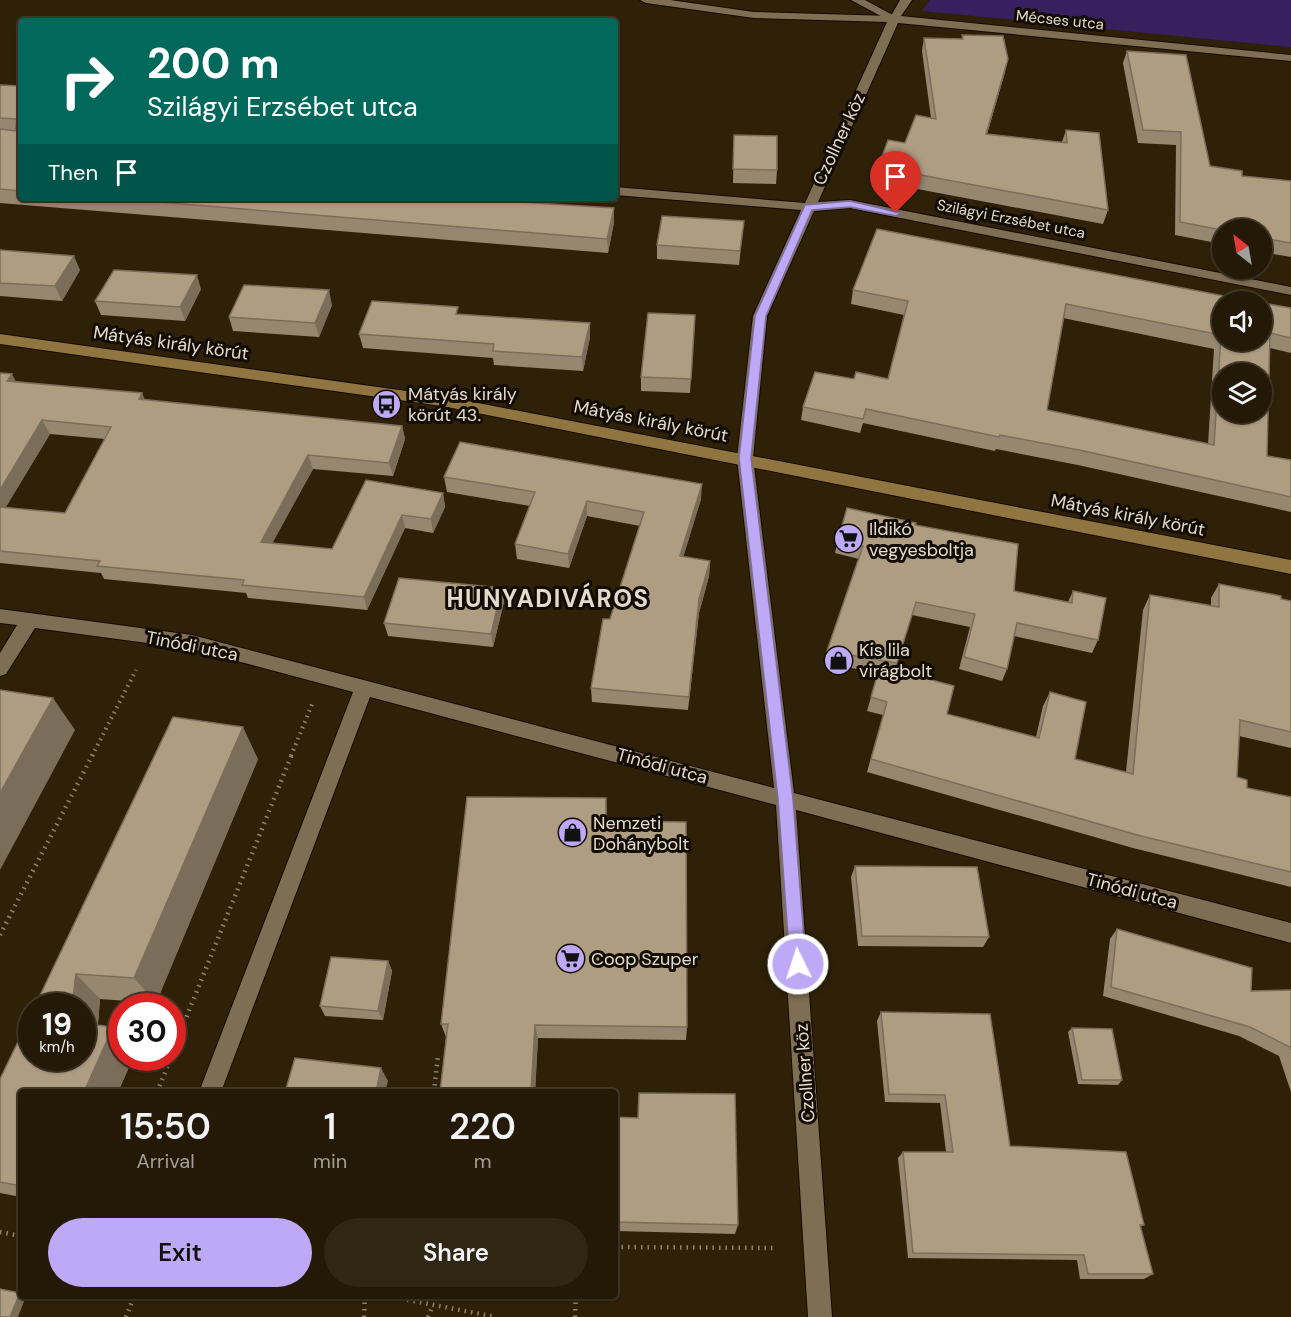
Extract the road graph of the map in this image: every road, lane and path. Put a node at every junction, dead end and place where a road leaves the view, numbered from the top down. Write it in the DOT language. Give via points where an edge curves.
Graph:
graph roads {
  1 [pos="646,0"];
  2 [pos="857,0"];
  3 [pos="906,0"];
  4 [pos="894,19"];
  5 [pos="1291,58"];
  6 [pos="618,191"];
  7 [pos="808,207"];
  8 [pos="1291,291"];
  9 [pos="0,339"];
  10 [pos="745,458"];
  11 [pos="1291,567"];
  12 [pos="0,616"];
  13 [pos="30,620"];
  14 [pos="0,669"];
  15 [pos="136,670"];
  16 [pos="365,686"];
  17 [pos="313,702"];
  18 [pos="785,799"];
  19 [pos="1291,933"];
  20 [pos="0,935"];
  21 [pos="186,1018"];
  22 [pos="438,1055"];
  23 [pos="166,1071"];
  24 [pos="158,1089"];
  25 [pos="211,1089"];
  26 [pos="434,1089"];
  27 [pos="0,1232"];
  28 [pos="18,1235"];
  29 [pos="618,1246"];
  30 [pos="773,1248"];
  31 [pos="133,1299"];
  32 [pos="365,1299"];
  33 [pos="403,1299"];
  34 [pos="576,1299"];
  35 [pos="433,1305"];
  36 [pos="126,1317"];
  37 [pos="364,1317"];
  38 [pos="428,1317"];
  39 [pos="496,1317"];
  40 [pos="575,1317"];
  41 [pos="820,1317"];
  1 -- 4 [label="street, Mécses utca" via="754,15"];
  2 -- 4 [label="street"];
  3 -- 4 [label="street, Czollner köz"];
  4 -- 5 [label="street, Mécses utca"];
  4 -- 7 [label="street, Czollner köz"];
  6 -- 7 [label="street, Szilágyi Erzsébet utca"];
  7 -- 8 [label="street, Szilágyi Erzsébet utca" via="850,204"];
  7 -- 10 [label="street, Czollner köz" via="760,316"];
  9 -- 10 [label="street, Mátyás király körút" via="442,401"];
  10 -- 11 [label="street, Mátyás király körút"];
  10 -- 18 [label="street, Czollner köz"];
  12 -- 13 [label="street, Tinódi utca"];
  13 -- 14 [label="street"];
  13 -- 16 [label="street, Tinódi utca" via="192,642"];
  15 -- 20 [label="path"];
  16 -- 18 [label="street, Tinódi utca"];
  16 -- 25 [label="street"];
  17 -- 21 [label="path"];
  18 -- 19 [label="street, Tinódi utca"];
  18 -- 41 [label="street, Czollner köz"];
  22 -- 26 [label="path"];
  23 -- 24 [label="path"];
  27 -- 28 [label="path"];
  29 -- 30 [label="path"];
  31 -- 36 [label="path"];
  32 -- 37 [label="path"];
  33 -- 35 [label="path"];
  34 -- 40 [label="path"];
  35 -- 38 [label="path"];
  35 -- 39 [label="path"];
}
